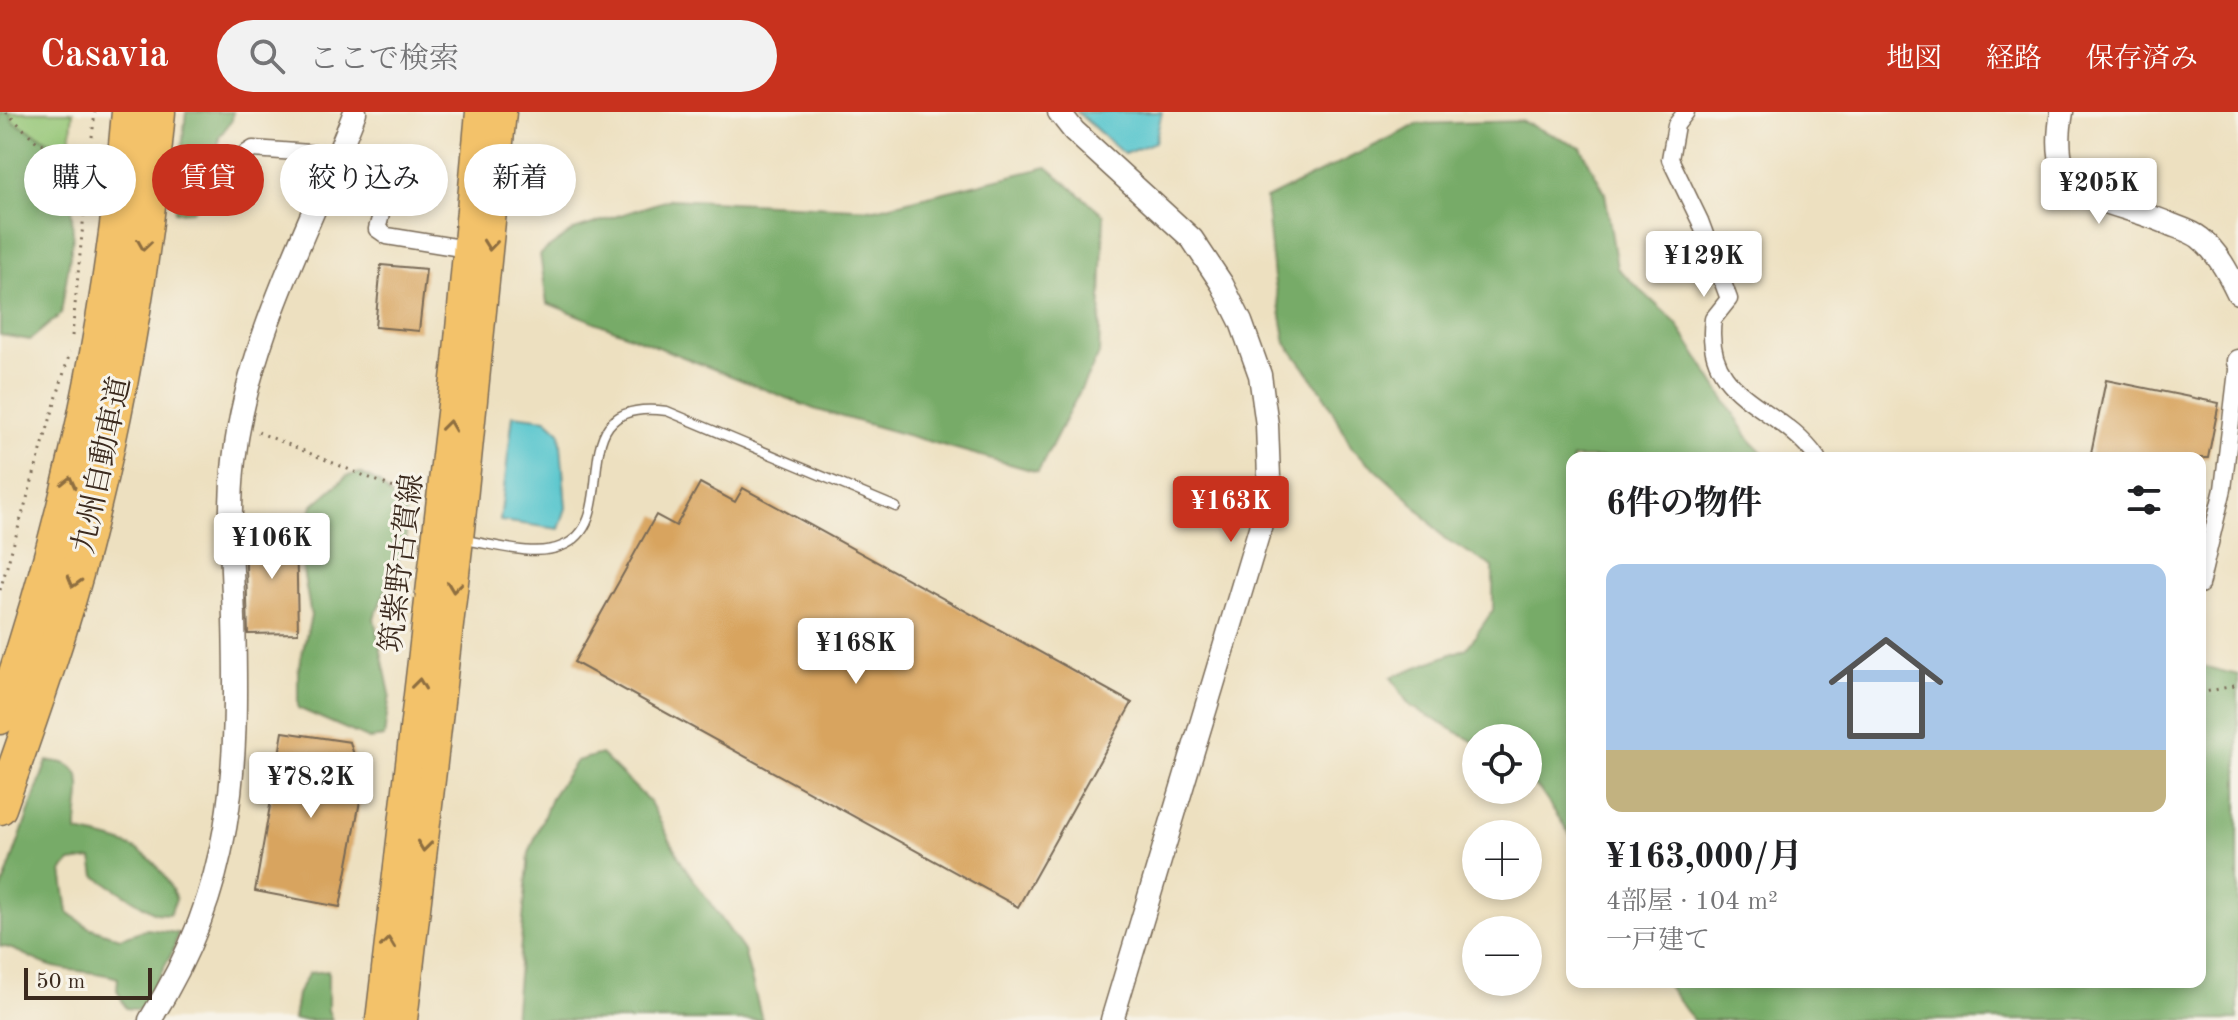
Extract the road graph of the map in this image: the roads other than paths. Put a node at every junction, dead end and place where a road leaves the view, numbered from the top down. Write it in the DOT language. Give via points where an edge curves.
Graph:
graph roads {
  1 [pos="128,112"];
  2 [pos="159,112"];
  3 [pos="355,112"];
  4 [pos="479,112"];
  5 [pos="503,112"];
  6 [pos="1059,112"];
  7 [pos="1686,112"];
  8 [pos="2062,112"];
  9 [pos="343,144"];
  10 [pos="312,216"];
  11 [pos="380,216"];
  12 [pos="467,249"];
  13 [pos="2238,293"];
  14 [pos="2238,362"];
  15 [pos="1812,452"];
  16 [pos="896,507"];
  17 [pos="460,539"];
  18 [pos="2206,560"];
  19 [pos="0,718"];
  20 [pos="0,808"];
  21 [pos="150,1020"];
  22 [pos="379,1020"];
  23 [pos="404,1020"];
  24 [pos="1112,1020"];
  19 -- 1 [label="highway, 九州自動車道, one-way" via="47,573 88,396"];
  2 -- 20 [label="highway, 九州自動車道, one-way" via="144,250 105,457 56,647"];
  3 -- 9 [label="street"];
  4 -- 12 [label="main road, 筑紫野古賀線"];
  5 -- 17 [label="main road, 筑紫野古賀線, one-way"];
  6 -- 24 [label="street" via="1192,239 1222,284 1260,375 1267,425 1269,478 1260,528"];
  7 -- 15 [label="street" via="1676,125 1670,159 1726,284 1729,299 1713,319 1711,331 1717,365 1727,384 1796,433"];
  8 -- 13 [label="street" via="2057,141 2065,177 2097,202 2141,211 2199,237"];
  10 -- 21 [label="street" via="261,343 240,425 229,524 234,712 229,816 200,928"];
  11 -- 12 [label="street" via="377,229 387,236"];
  22 -- 12 [label="main road, 筑紫野古賀線, one-way"];
  14 -- 18 [label="street" via="2223,489"];
  16 -- 17 [label="lane" via="667,411 647,408 626,413 607,428 598,447 592,509 566,546 528,550"];
  17 -- 23 [label="main road, 筑紫野古賀線, one-way"];
}
